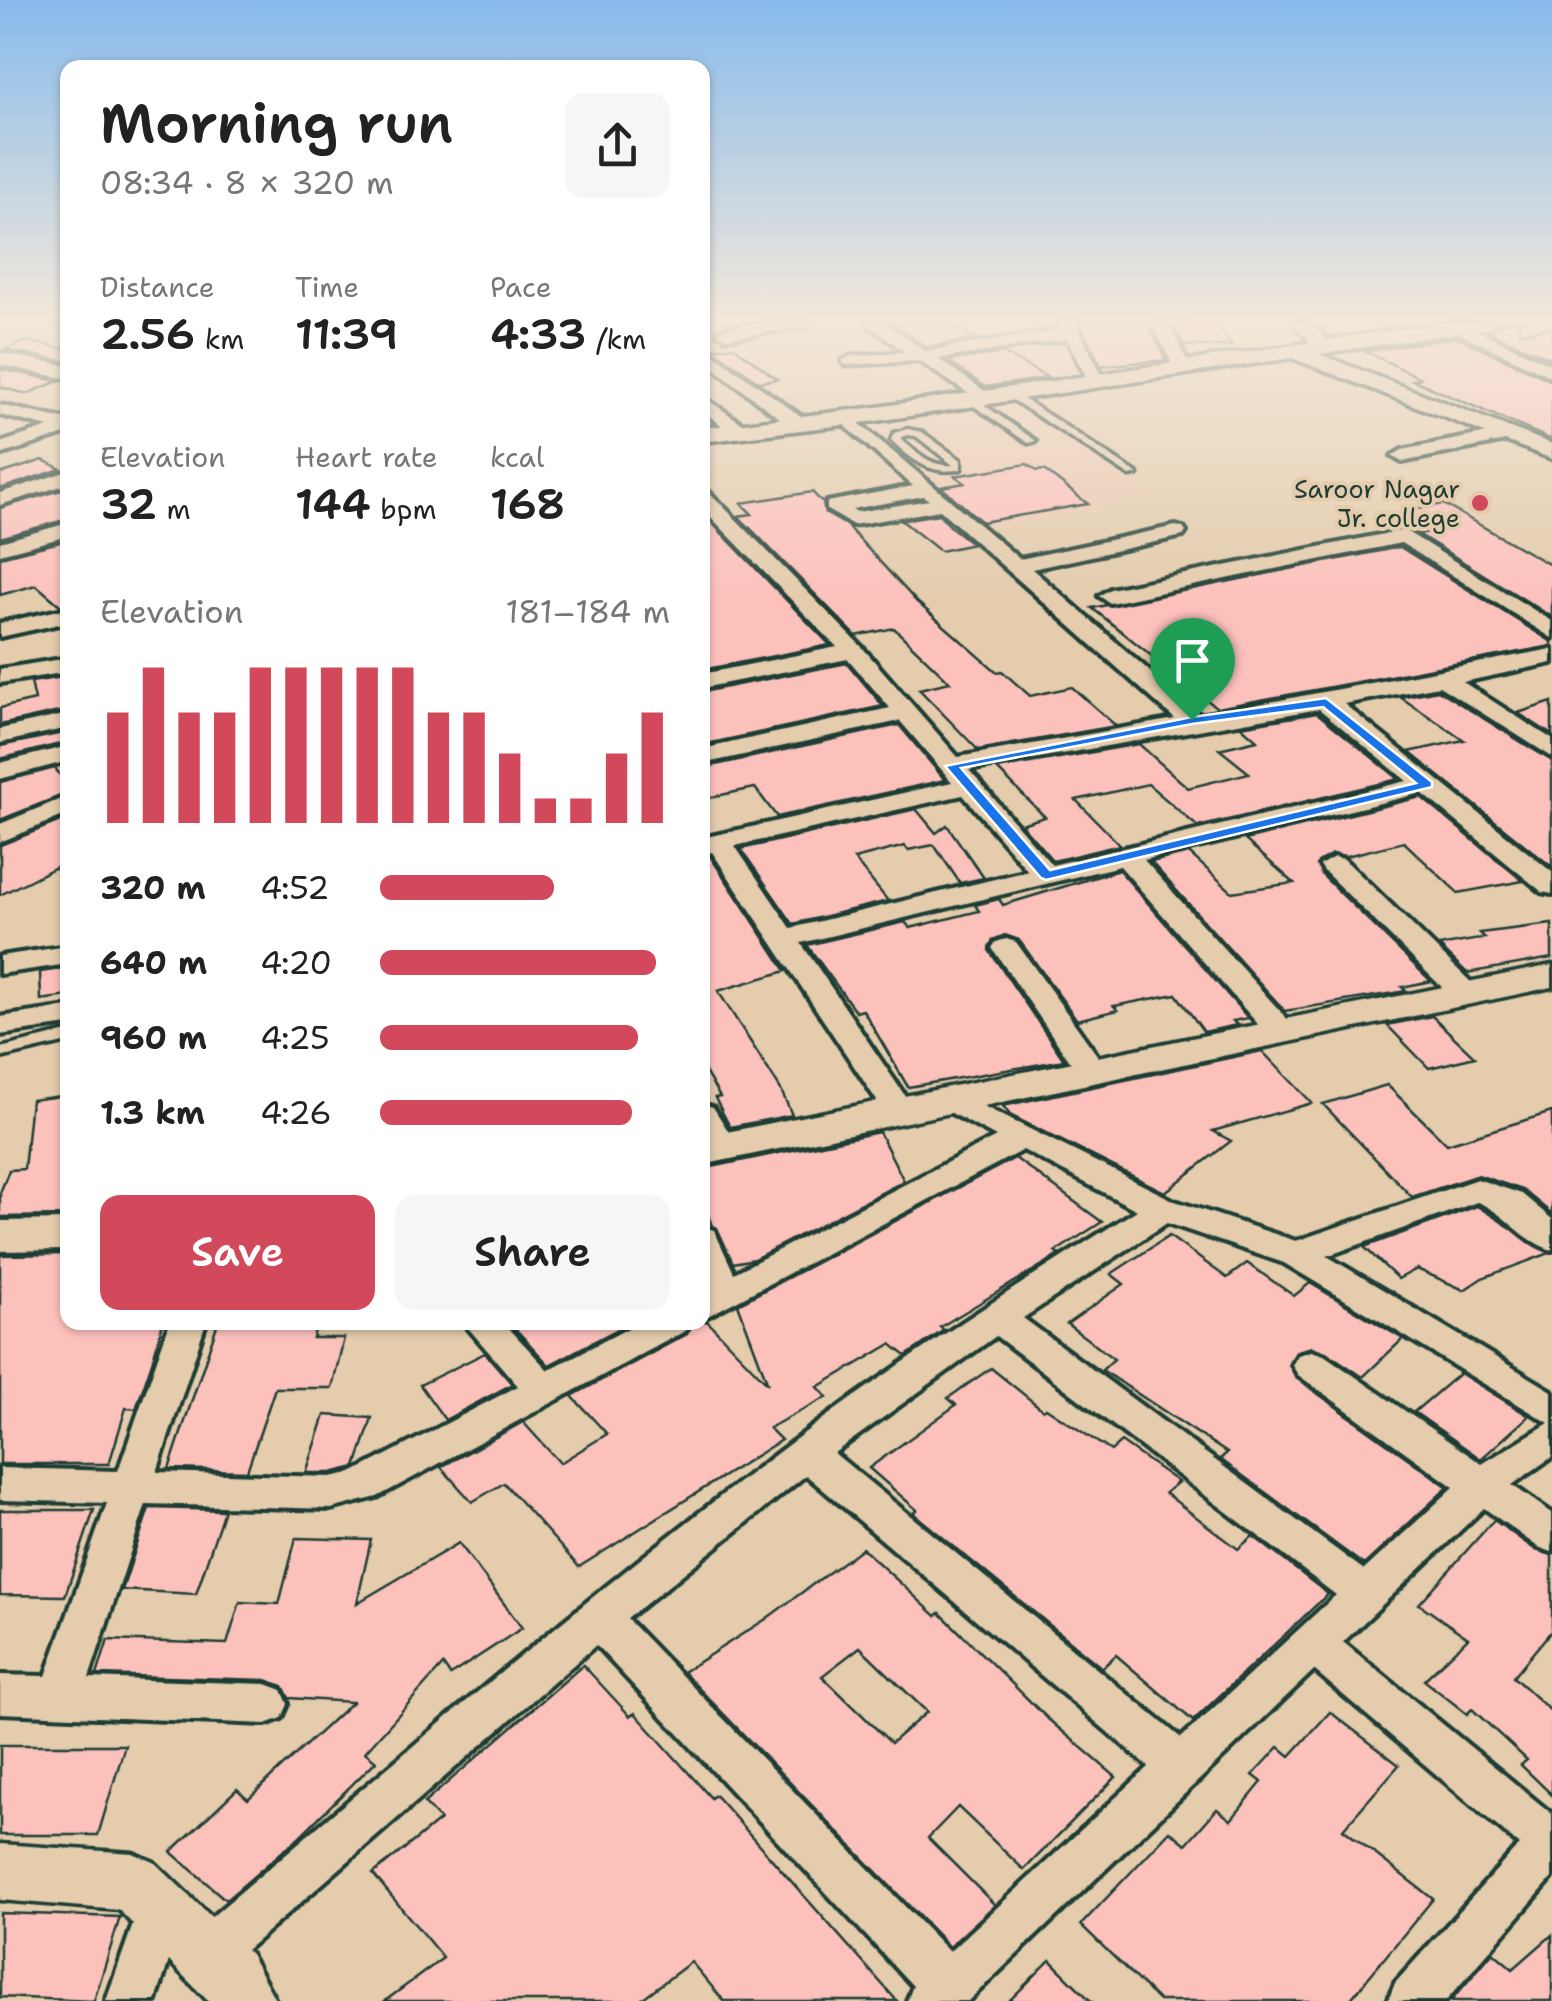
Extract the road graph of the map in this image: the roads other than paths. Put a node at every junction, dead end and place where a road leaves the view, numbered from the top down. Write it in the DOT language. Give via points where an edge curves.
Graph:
graph roads {
  1 [pos="23,415"];
  2 [pos="721,415"];
  3 [pos="789,415"];
  4 [pos="867,415"];
  5 [pos="879,415"];
  6 [pos="998,415"];
  7 [pos="1043,415"];
  8 [pos="1457,415"];
  9 [pos="847,418"];
  10 [pos="60,424"];
  11 [pos="802,425"];
  12 [pos="60,429"];
  13 [pos="742,432"];
  14 [pos="900,432"];
  15 [pos="710,435"];
  16 [pos="1508,435"];
  17 [pos="1030,441"];
  18 [pos="0,449"];
  19 [pos="1552,452"];
  20 [pos="1402,456"];
  21 [pos="1133,474"];
  22 [pos="60,479"];
  23 [pos="924,490"];
  24 [pos="0,498"];
  25 [pos="710,504"];
  26 [pos="943,504"];
  27 [pos="60,530"];
  28 [pos="1176,532"];
  29 [pos="0,548"];
  30 [pos="1015,566"];
  31 [pos="1062,606"];
  32 [pos="60,629"];
  33 [pos="0,630"];
  34 [pos="1552,632"];
  35 [pos="853,652"];
  36 [pos="1552,656"];
  37 [pos="60,666"];
  38 [pos="0,676"];
  39 [pos="710,679"];
  40 [pos="1446,680"];
  41 [pos="1326,702"];
  42 [pos="906,712"];
  43 [pos="1192,720"];
  44 [pos="60,723"];
  45 [pos="0,736"];
  46 [pos="1552,750"];
  47 [pos="710,754"];
  48 [pos="58,755"];
  49 [pos="0,771"];
  50 [pos="961,776"];
  51 [pos="1427,784"];
  52 [pos="60,808"];
  53 [pos="0,834"];
  54 [pos="711,844"];
  55 [pos="1126,856"];
  56 [pos="1334,866"];
  57 [pos="1046,875"];
  58 [pos="1552,886"];
  59 [pos="784,938"];
  60 [pos="1006,948"];
  61 [pos="60,957"];
  62 [pos="0,966"];
  63 [pos="1552,976"];
  64 [pos="1464,992"];
  65 [pos="60,1017"];
  66 [pos="0,1026"];
  67 [pos="1280,1030"];
  68 [pos="60,1040"];
  69 [pos="0,1053"];
  70 [pos="1091,1070"];
  71 [pos="951,1100"];
  72 [pos="898,1109"];
  73 [pos="1020,1138"];
  74 [pos="712,1150"];
  75 [pos="1163,1209"];
  76 [pos="60,1235"];
  77 [pos="0,1236"];
  78 [pos="1552,1238"];
  79 [pos="1296,1254"];
  80 [pos="714,1300"];
  81 [pos="995,1316"];
  82 [pos="185,1330"];
  83 [pos="488,1330"];
  84 [pos="657,1330"];
  85 [pos="1310,1366"];
  86 [pos="544,1390"];
  87 [pos="1552,1409"];
  88 [pos="1552,1437"];
  89 [pos="806,1452"];
  90 [pos="0,1484"];
  91 [pos="1482,1484"];
  92 [pos="135,1487"];
  93 [pos="1552,1535"];
  94 [pos="1365,1594"];
  95 [pos="598,1618"];
  96 [pos="1313,1643"];
  97 [pos="0,1694"];
  98 [pos="61,1696"];
  99 [pos="266,1704"];
  100 [pos="1181,1766"];
  101 [pos="1552,1843"];
  102 [pos="0,1872"];
  103 [pos="161,1910"];
  104 [pos="205,1954"];
  105 [pos="939,1994"];
  106 [pos="131,2001"];
  107 [pos="246,2001"];
  108 [pos="1413,2001"];
  1 -- 10 [label="street"];
  2 -- 13 [label="street"];
  3 -- 11 [label="street"];
  4 -- 9 [label="street"];
  5 -- 14 [label="lane"];
  6 -- 17 [label="lane"];
  7 -- 21 [label="lane"];
  8 -- 16 [label="street"];
  9 -- 11 [label="street"];
  9 -- 23 [label="street"];
  11 -- 13 [label="street"];
  12 -- 18 [label="street"];
  13 -- 15 [label="street"];
  14 -- 14 [label="lane" via="919,434 958,466 929,466 896,440"];
  16 -- 19 [label="street"];
  16 -- 20 [label="street"];
  22 -- 24 [label="street"];
  23 -- 26 [label="street"];
  23 -- 26 [label="street" via="834,506 853,520"];
  25 -- 35 [label="street"];
  26 -- 30 [label="street"];
  27 -- 29 [label="street"];
  28 -- 30 [label="street"];
  30 -- 31 [label="street"];
  31 -- 34 [label="street" via="1404,536"];
  31 -- 43 [label="street"];
  32 -- 33 [label="street"];
  35 -- 39 [label="street"];
  35 -- 42 [label="street"];
  36 -- 40 [label="street"];
  37 -- 38 [label="street"];
  40 -- 41 [label="street"];
  40 -- 46 [label="street"];
  41 -- 43 [label="street"];
  41 -- 51 [label="street"];
  42 -- 47 [label="street"];
  42 -- 50 [label="street"];
  43 -- 50 [label="street"];
  44 -- 45 [label="street"];
  48 -- 49 [label="street"];
  50 -- 54 [label="street"];
  50 -- 57 [label="street"];
  51 -- 55 [label="street"];
  51 -- 58 [label="street"];
  52 -- 53 [label="street"];
  54 -- 59 [label="street"];
  55 -- 57 [label="street"];
  55 -- 67 [label="street"];
  56 -- 64 [label="street"];
  57 -- 59 [label="street"];
  59 -- 72 [label="street"];
  60 -- 70 [label="street"];
  61 -- 62 [label="street"];
  63 -- 64 [label="street"];
  64 -- 67 [label="street"];
  65 -- 66 [label="street"];
  67 -- 70 [label="street"];
  68 -- 69 [label="lane"];
  70 -- 71 [label="street"];
  71 -- 72 [label="street"];
  71 -- 73 [label="street"];
  72 -- 74 [label="street"];
  73 -- 75 [label="street"];
  73 -- 80 [label="street"];
  75 -- 79 [label="street"];
  75 -- 81 [label="street"];
  76 -- 77 [label="street"];
  78 -- 79 [label="street" via="1510,1202 1477,1190"];
  79 -- 87 [label="street"];
  81 -- 89 [label="street"];
  81 -- 94 [label="street"];
  82 -- 92 [label="street"];
  83 -- 86 [label="street"];
  84 -- 86 [label="street"];
  85 -- 91 [label="street"];
  86 -- 92 [label="street" via="363,1486 331,1494"];
  88 -- 91 [label="street"];
  89 -- 95 [label="street"];
  89 -- 100 [label="street"];
  90 -- 92 [label="street"];
  91 -- 93 [label="street"];
  91 -- 94 [label="street"];
  92 -- 98 [label="street"];
  94 -- 96 [label="street"];
  95 -- 104 [label="street"];
  95 -- 105 [label="street"];
  96 -- 100 [label="street"];
  96 -- 101 [label="street"];
  97 -- 98 [label="street"];
  98 -- 99 [label="street"];
  100 -- 105 [label="street"];
  101 -- 108 [label="street"];
  102 -- 103 [label="street" via="132,1882"];
  103 -- 104 [label="street"];
  103 -- 106 [label="street"];
  104 -- 107 [label="street"];
}
